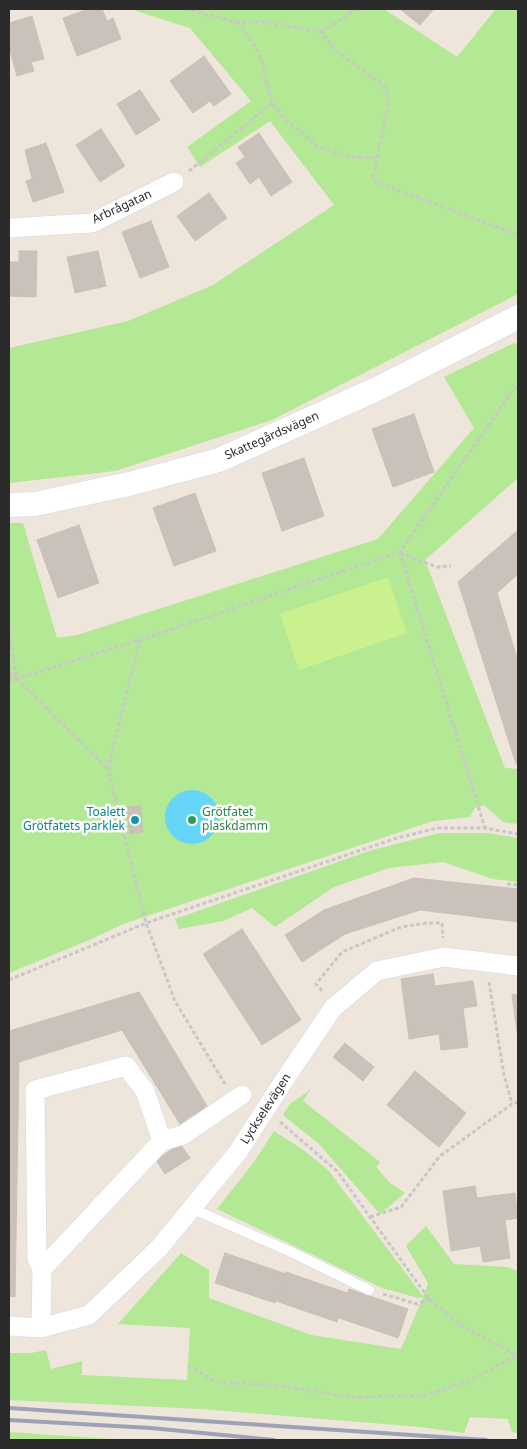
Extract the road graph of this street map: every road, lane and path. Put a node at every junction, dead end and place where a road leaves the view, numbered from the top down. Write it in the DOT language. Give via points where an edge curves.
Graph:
graph roads {
  1 [pos="185,9"];
  2 [pos="357,9"];
  3 [pos="237,22"];
  4 [pos="321,32"];
  5 [pos="272,103"];
  6 [pos="378,158"];
  7 [pos="174,182"];
  8 [pos="9,228"];
  9 [pos="518,235"];
  10 [pos="518,316"];
  11 [pos="518,386"];
  12 [pos="9,505"];
  13 [pos="400,552"];
  14 [pos="451,566"];
  15 [pos="9,627"];
  16 [pos="140,640"];
  17 [pos="9,673"];
  18 [pos="16,678"];
  19 [pos="9,681"];
  20 [pos="108,769"];
  21 [pos="485,828"];
  22 [pos="518,834"];
  23 [pos="507,884"];
  24 [pos="518,885"];
  25 [pos="146,923"];
  26 [pos="518,966"];
  27 [pos="488,974"];
  28 [pos="9,980"];
  29 [pos="242,1095"];
  30 [pos="518,1102"];
  31 [pos="512,1104"];
  32 [pos="274,1118"];
  33 [pos="162,1141"];
  34 [pos="193,1209"];
  35 [pos="370,1217"];
  36 [pos="42,1269"];
  37 [pos="369,1290"];
  38 [pos="429,1299"];
  39 [pos="9,1326"];
  40 [pos="41,1328"];
  41 [pos="517,1356"];
  42 [pos="188,1366"];
  1 -- 3 [label="path"];
  2 -- 4 [label="path"];
  3 -- 4 [label="path" via="264,22"];
  3 -- 5 [label="path" via="260,54"];
  4 -- 6 [label="path" via="336,51 385,87 389,100"];
  5 -- 6 [label="path" via="316,146 348,157"];
  5 -- 7 [label="path"];
  6 -- 9 [label="path" via="373,177 376,182"];
  7 -- 8 [label="street, Arbrågatan" via="92,223"];
  10 -- 12 [label="street, Skattegårdsvägen" via="379,388 219,460 121,486 35,504"];
  11 -- 13 [label="path"];
  13 -- 14 [label="path" via="437,567"];
  13 -- 16 [label="path"];
  13 -- 21 [label="path"];
  15 -- 18 [label="path"];
  16 -- 18 [label="path"];
  16 -- 20 [label="path"];
  17 -- 18 [label="path"];
  18 -- 19 [label="path"];
  18 -- 20 [label="path"];
  20 -- 25 [label="path"];
  21 -- 22 [label="path"];
  21 -- 25 [label="path" via="437,828 394,839"];
  23 -- 24 [label="path"];
  25 -- 28 [label="path"];
  25 -- 29 [label="path" via="175,1000 223,1083"];
  26 -- 34 [label="street, Lyckselevägen, bridge" via="444,957 377,971 333,1008 238,1152"];
  27 -- 31 [label="path" via="504,1075"];
  29 -- 33 [label="street" via="183,1136"];
  30 -- 31 [label="path"];
  31 -- 35 [label="path" via="440,1156 401,1207"];
  32 -- 35 [label="path" via="337,1171"];
  33 -- 36 [label="street"];
  33 -- 36 [label="street" via="145,1091 126,1066 35,1090 36,1259"];
  34 -- 37 [label="lane"];
  34 -- 40 [label="street, Lyckselevägen" via="159,1248 89,1314"];
  35 -- 38 [label="path"];
  36 -- 40 [label="street"];
  37 -- 38 [label="path" via="417,1304"];
  38 -- 41 [label="path" via="464,1327"];
  39 -- 40 [label="street, Lyckselevägen"];
  41 -- 42 [label="path" via="469,1380 422,1396 350,1397 282,1386 217,1382"];
}
